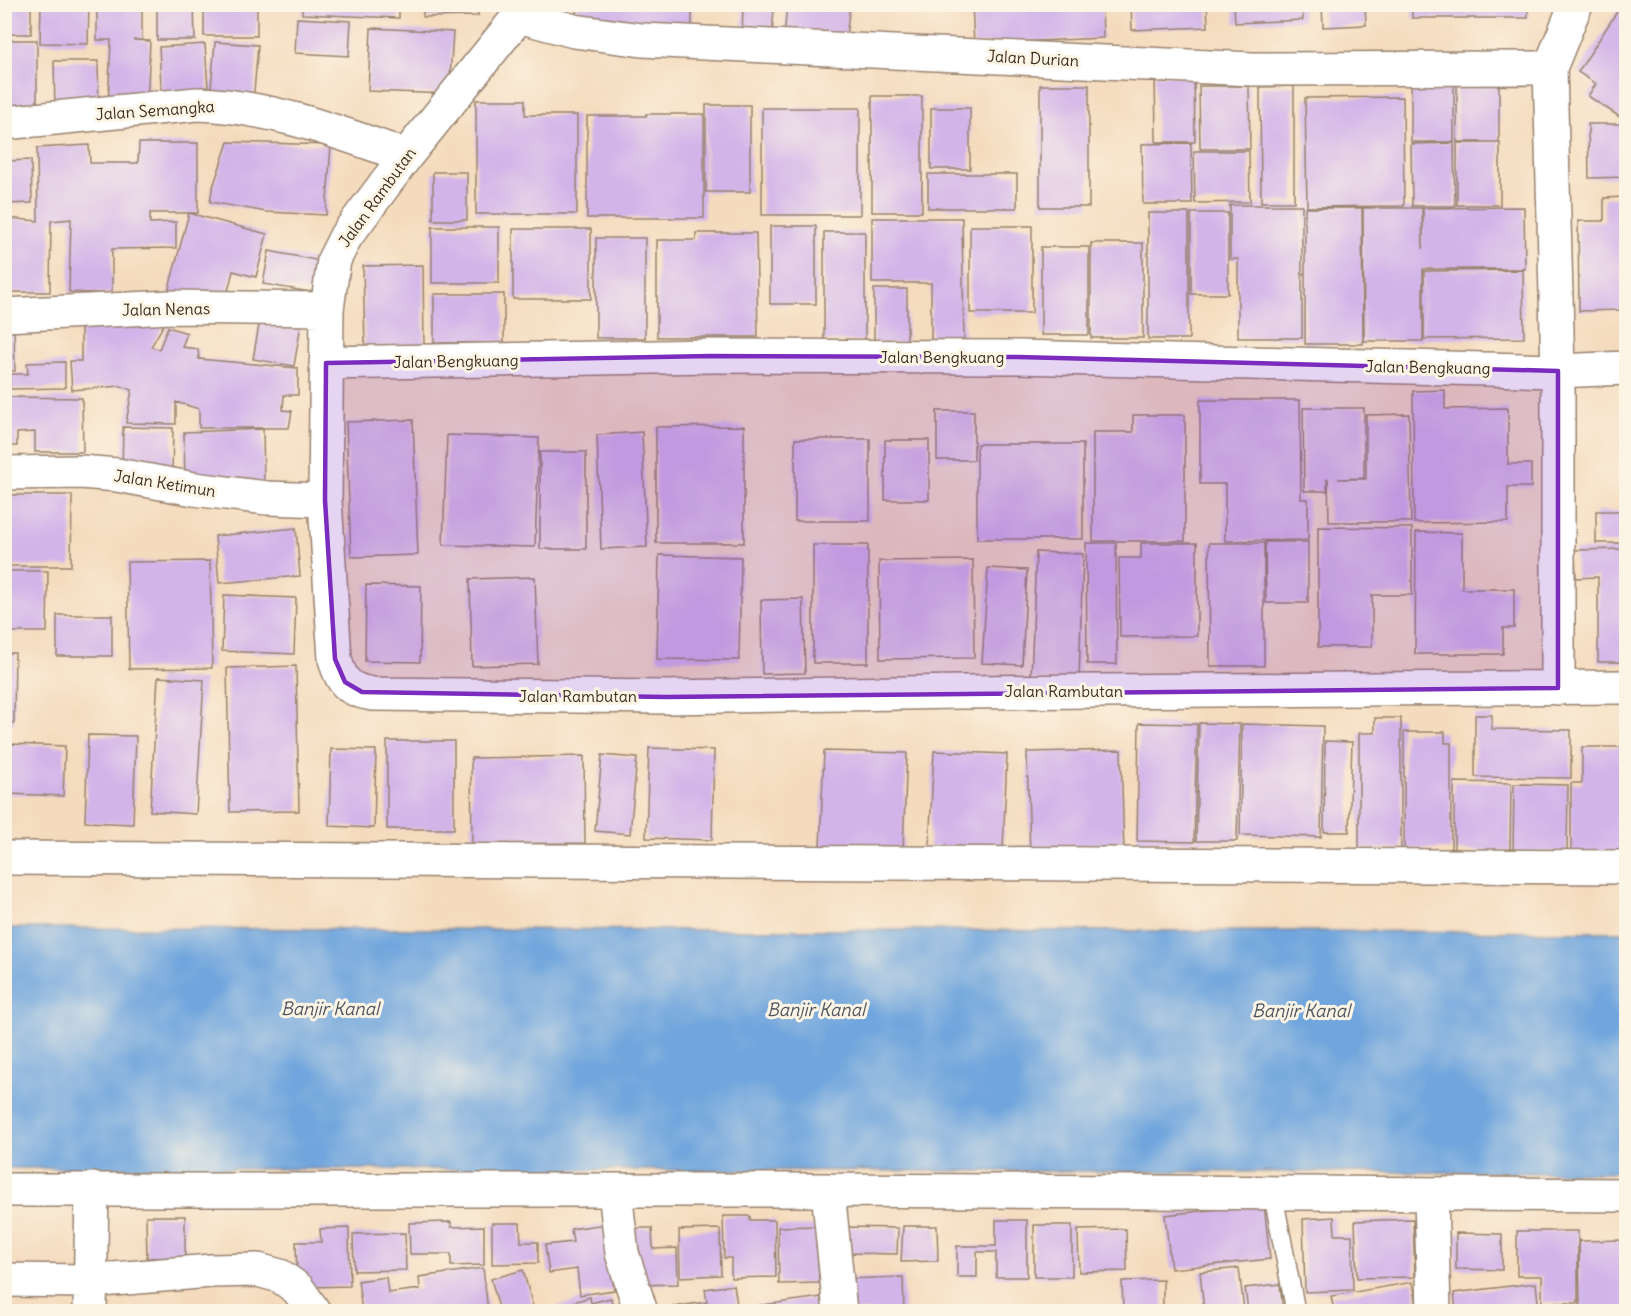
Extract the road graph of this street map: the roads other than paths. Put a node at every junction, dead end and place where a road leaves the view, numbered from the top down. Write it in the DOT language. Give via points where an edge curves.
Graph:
graph roads {
  1 [pos="1576,4"];
  2 [pos="519,10"];
  3 [pos="1550,68"];
  4 [pos="4,123"];
  5 [pos="406,156"];
  6 [pos="327,309"];
  7 [pos="4,315"];
  8 [pos="326,363"];
  9 [pos="1626,368"];
  10 [pos="1558,371"];
  11 [pos="4,473"];
  12 [pos="324,500"];
  13 [pos="1626,687"];
  14 [pos="1558,688"];
  15 [pos="4,858"];
  16 [pos="1626,867"];
  17 [pos="93,1189"];
  18 [pos="4,1190"];
  19 [pos="828,1190"];
  20 [pos="615,1191"];
  21 [pos="1273,1194"];
  22 [pos="1431,1195"];
  23 [pos="1626,1195"];
  24 [pos="4,1280"];
  25 [pos="89,1296"];
  26 [pos="1294,1303"];
  27 [pos="314,1311"];
  28 [pos="641,1311"];
  29 [pos="840,1311"];
  30 [pos="1434,1311"];
  1 -- 3 [label="street"];
  2 -- 3 [label="street, Jalan Durian" via="574,31 642,40 1252,69"];
  2 -- 5 [label="street, Jalan Rambutan"];
  3 -- 10 [label="street"];
  4 -- 5 [label="street, Jalan Semangka" via="197,104 224,105 276,114"];
  5 -- 6 [label="street, Jalan Rambutan" via="338,248"];
  6 -- 7 [label="street, Jalan Nenas" via="171,308"];
  6 -- 8 [label="street, Jalan Rambutan"];
  8 -- 10 [label="street, Jalan Bengkuang" via="711,356 1006,357"];
  8 -- 12 [label="street, Jalan Rambutan"];
  9 -- 10 [label="street, Jalan Bengkuang"];
  10 -- 14 [label="street"];
  11 -- 12 [label="street, Jalan Ketimun" via="117,475 267,498"];
  12 -- 14 [label="street, Jalan Rambutan" via="335,659 345,682 372,694 666,697"];
  13 -- 14 [label="street, Jalan Rambutan"];
  15 -- 16 [label="street"];
  17 -- 18 [label="street"];
  17 -- 20 [label="street"];
  17 -- 25 [label="street"];
  19 -- 20 [label="street"];
  19 -- 21 [label="street"];
  19 -- 29 [label="street"];
  20 -- 28 [label="street" via="622,1253"];
  21 -- 22 [label="street"];
  21 -- 26 [label="lane"];
  22 -- 23 [label="street"];
  22 -- 30 [label="street"];
  24 -- 25 [label="street"];
  25 -- 27 [label="street" via="211,1271 258,1270 280,1276 298,1289"];
}
